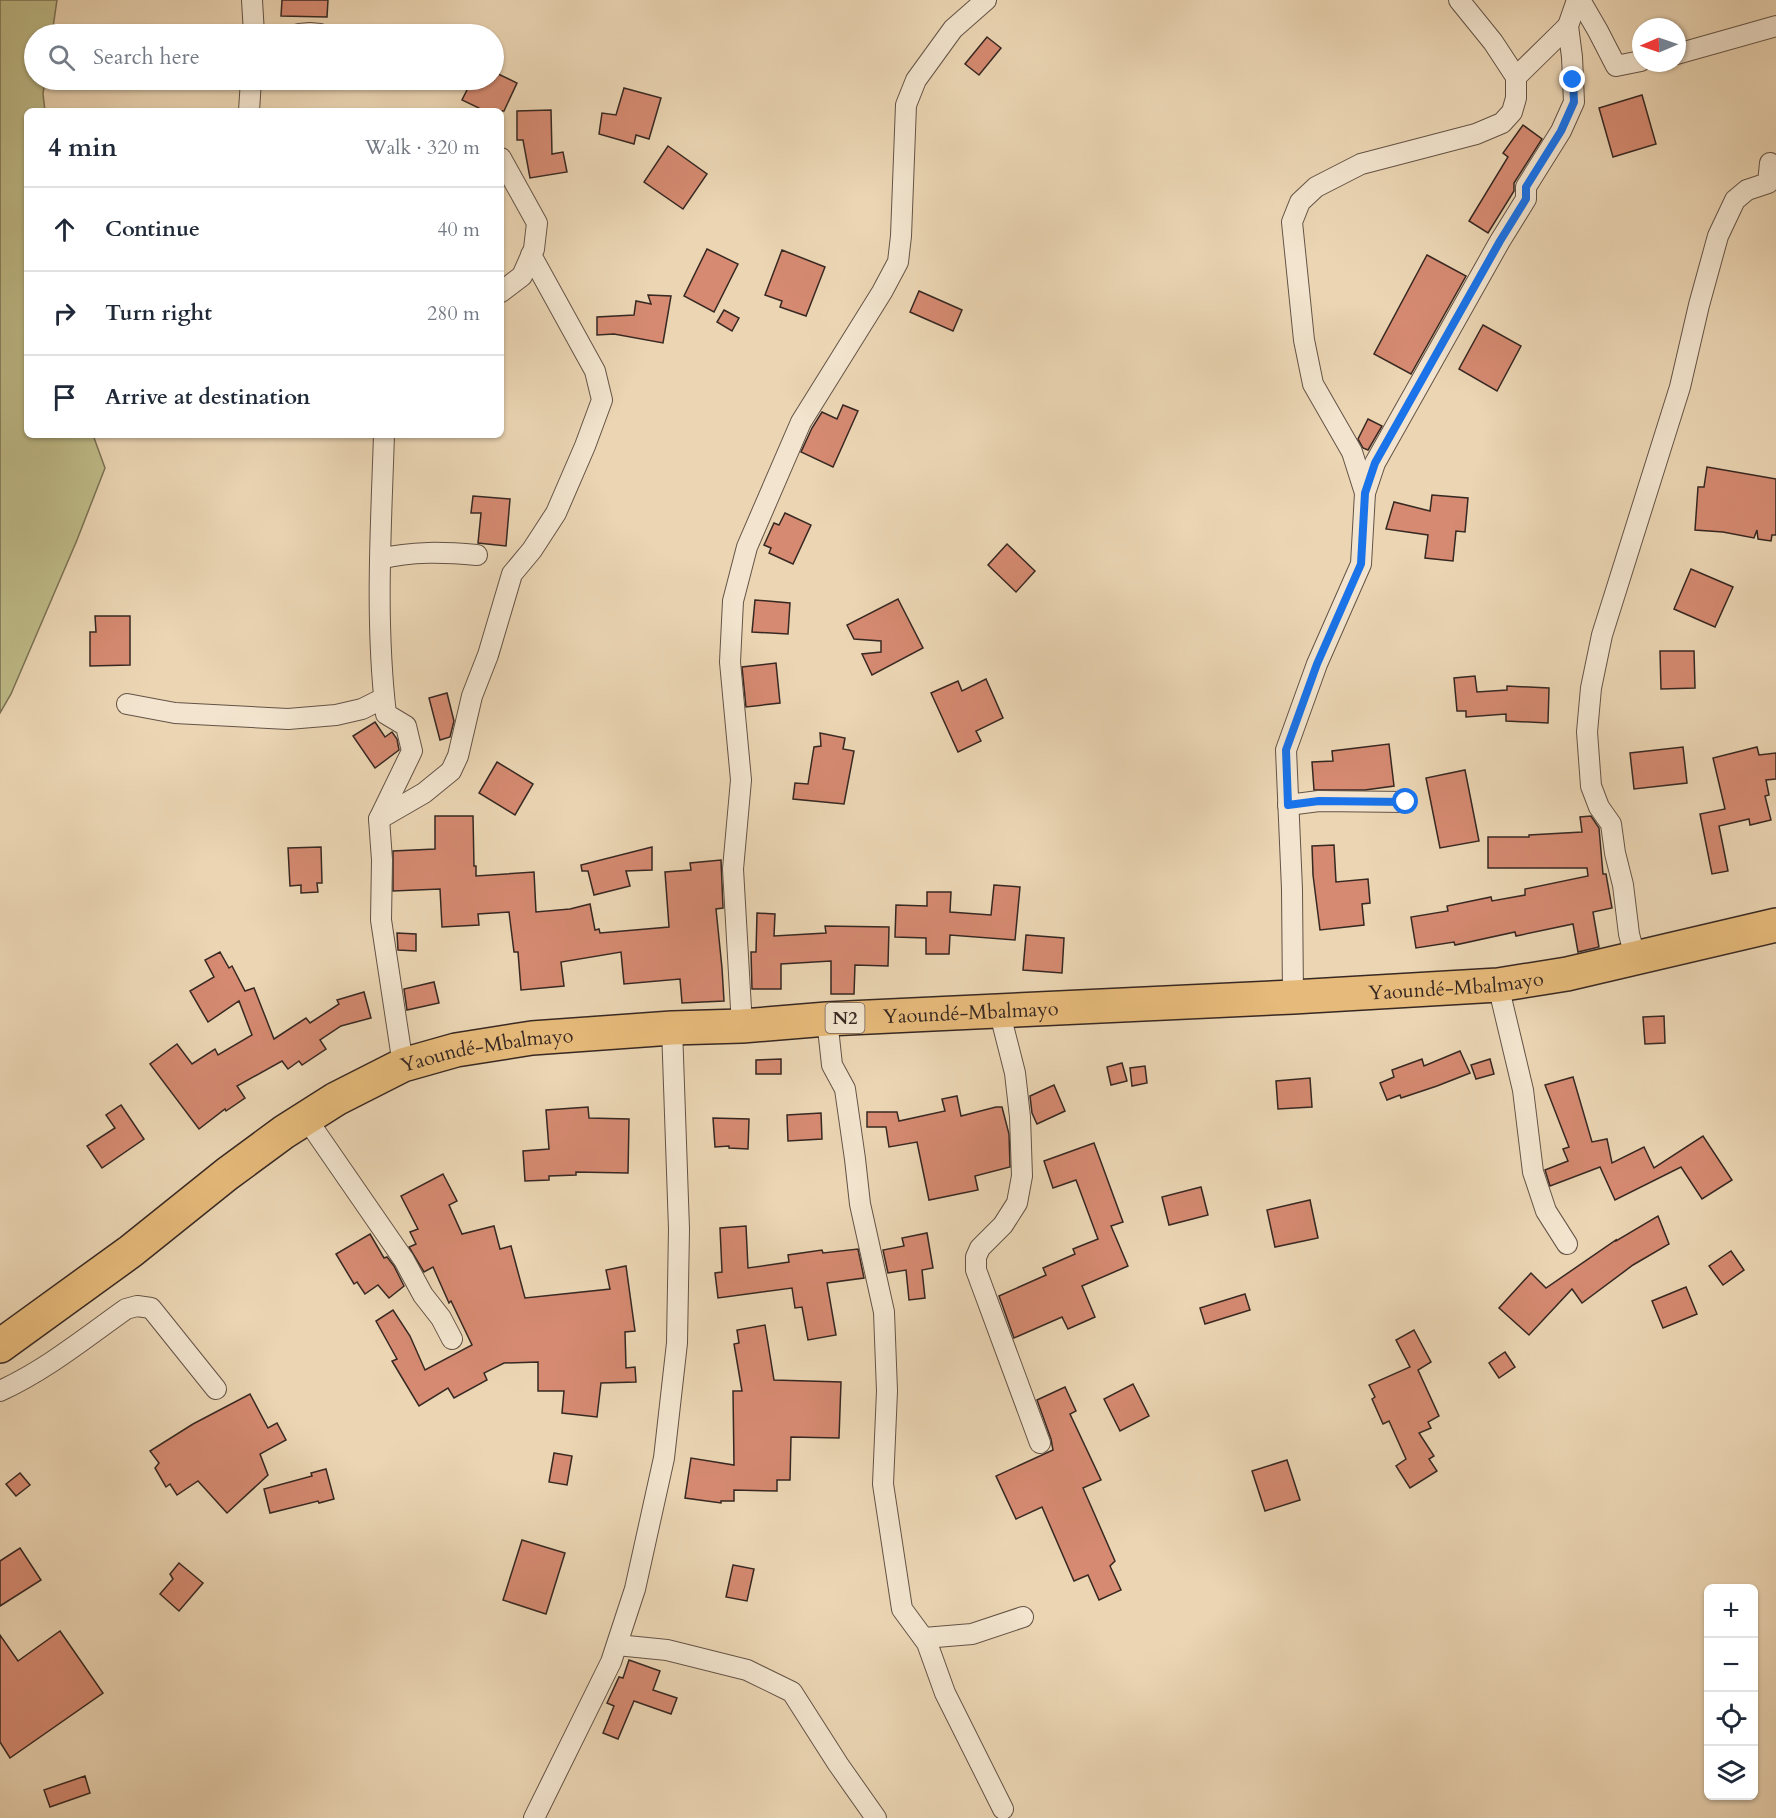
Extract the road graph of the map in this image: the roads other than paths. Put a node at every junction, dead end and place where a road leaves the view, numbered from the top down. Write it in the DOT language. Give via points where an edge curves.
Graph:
graph roads {
  1 [pos="252,0"];
  2 [pos="986,0"];
  3 [pos="1459,0"];
  4 [pos="1579,0"];
  5 [pos="253,24"];
  6 [pos="1568,26"];
  7 [pos="1776,26"];
  8 [pos="1686,51"];
  9 [pos="1632,63"];
  10 [pos="1516,77"];
  11 [pos="250,90"];
  12 [pos="249,108"];
  13 [pos="504,163"];
  14 [pos="1770,163"];
  15 [pos="531,255"];
  16 [pos="504,290"];
  17 [pos="384,438"];
  18 [pos="1365,493"];
  19 [pos="477,555"];
  20 [pos="380,559"];
  21 [pos="384,698"];
  22 [pos="127,704"];
  23 [pos="1406,802"];
  24 [pos="1288,805"];
  25 [pos="379,819"];
  26 [pos="1776,925"];
  27 [pos="1635,957"];
  28 [pos="1498,985"];
  29 [pos="1293,997"];
  30 [pos="999,1010"];
  31 [pos="827,1019"];
  32 [pos="742,1026"];
  33 [pos="672,1028"];
  34 [pos="403,1065"];
  35 [pos="306,1118"];
  36 [pos="1567,1244"];
  37 [pos="452,1339"];
  38 [pos="0,1346"];
  39 [pos="216,1389"];
  40 [pos="0,1391"];
  41 [pos="1040,1443"];
  42 [pos="1023,1617"];
  43 [pos="924,1638"];
  44 [pos="617,1645"];
  45 [pos="1003,1809"];
  46 [pos="534,1818"];
  47 [pos="876,1818"];
  1 -- 5 [label="street"];
  2 -- 32 [label="street" via="953,29 916,80 906,105 898,262 801,422 747,547 733,601 730,662 741,780 733,869"];
  3 -- 10 [label="street"];
  4 -- 6 [label="street"];
  4 -- 9 [label="street" via="1616,66"];
  6 -- 10 [label="street"];
  6 -- 18 [label="street" via="1574,102 1526,187 1526,199 1375,463"];
  7 -- 8 [label="street"];
  10 -- 18 [label="street" via="1512,112 1502,123 1476,134 1361,164 1316,187 1300,202 1292,222 1304,340 1313,384 1352,452"];
  11 -- 12 [label="street"];
  13 -- 15 [label="street" via="537,223"];
  14 -- 27 [label="street" via="1768,183 1747,190 1735,200 1718,236 1680,387 1602,635 1592,688 1587,732 1591,786 1611,824"];
  15 -- 16 [label="street" via="522,276"];
  15 -- 25 [label="street" via="595,371 602,400 556,513 512,573 451,771 424,793"];
  17 -- 20 [label="street"];
  18 -- 24 [label="street" via="1361,564 1317,664 1286,750"];
  19 -- 20 [label="street" via="438,552"];
  20 -- 21 [label="street"];
  21 -- 22 [label="street" via="362,709 336,715 288,719 175,713"];
  21 -- 25 [label="street" via="386,714 406,726 412,751"];
  23 -- 24 [label="street" via="1319,801"];
  24 -- 29 [label="street"];
  25 -- 34 [label="street" via="381,920"];
  26 -- 27 [label="highway, Yaoundé-Mbalmayo / N2"];
  27 -- 28 [label="highway, Yaoundé-Mbalmayo / N2" via="1567,974"];
  28 -- 29 [label="highway, Yaoundé-Mbalmayo / N2"];
  28 -- 36 [label="street" via="1523,1090 1533,1172 1546,1211"];
  29 -- 30 [label="highway, Yaoundé-Mbalmayo / N2"];
  30 -- 31 [label="highway, Yaoundé-Mbalmayo / N2"];
  30 -- 41 [label="street" via="1015,1073 1022,1176 1017,1203 1003,1225 980,1248 976,1270"];
  31 -- 32 [label="highway, Yaoundé-Mbalmayo / N2"];
  31 -- 43 [label="street" via="832,1065 845,1089 860,1204 884,1312 887,1391 883,1484 902,1609"];
  32 -- 33 [label="highway, Yaoundé-Mbalmayo / N2"];
  33 -- 34 [label="highway, Yaoundé-Mbalmayo / N2" via="532,1038 456,1050"];
  33 -- 44 [label="street" via="679,1229 677,1343 664,1458 635,1589"];
  34 -- 35 [label="highway, Yaoundé-Mbalmayo / N2"];
  35 -- 37 [label="street" via="404,1260"];
  35 -- 38 [label="highway, Yaoundé-Mbalmayo / N2"];
  39 -- 40 [label="street" via="151,1308 137,1306 126,1309 55,1360"];
  42 -- 43 [label="street" via="972,1634"];
  43 -- 45 [label="street" via="945,1693"];
  44 -- 46 [label="street"];
  44 -- 47 [label="street" via="667,1650 747,1670 792,1692"];
}
